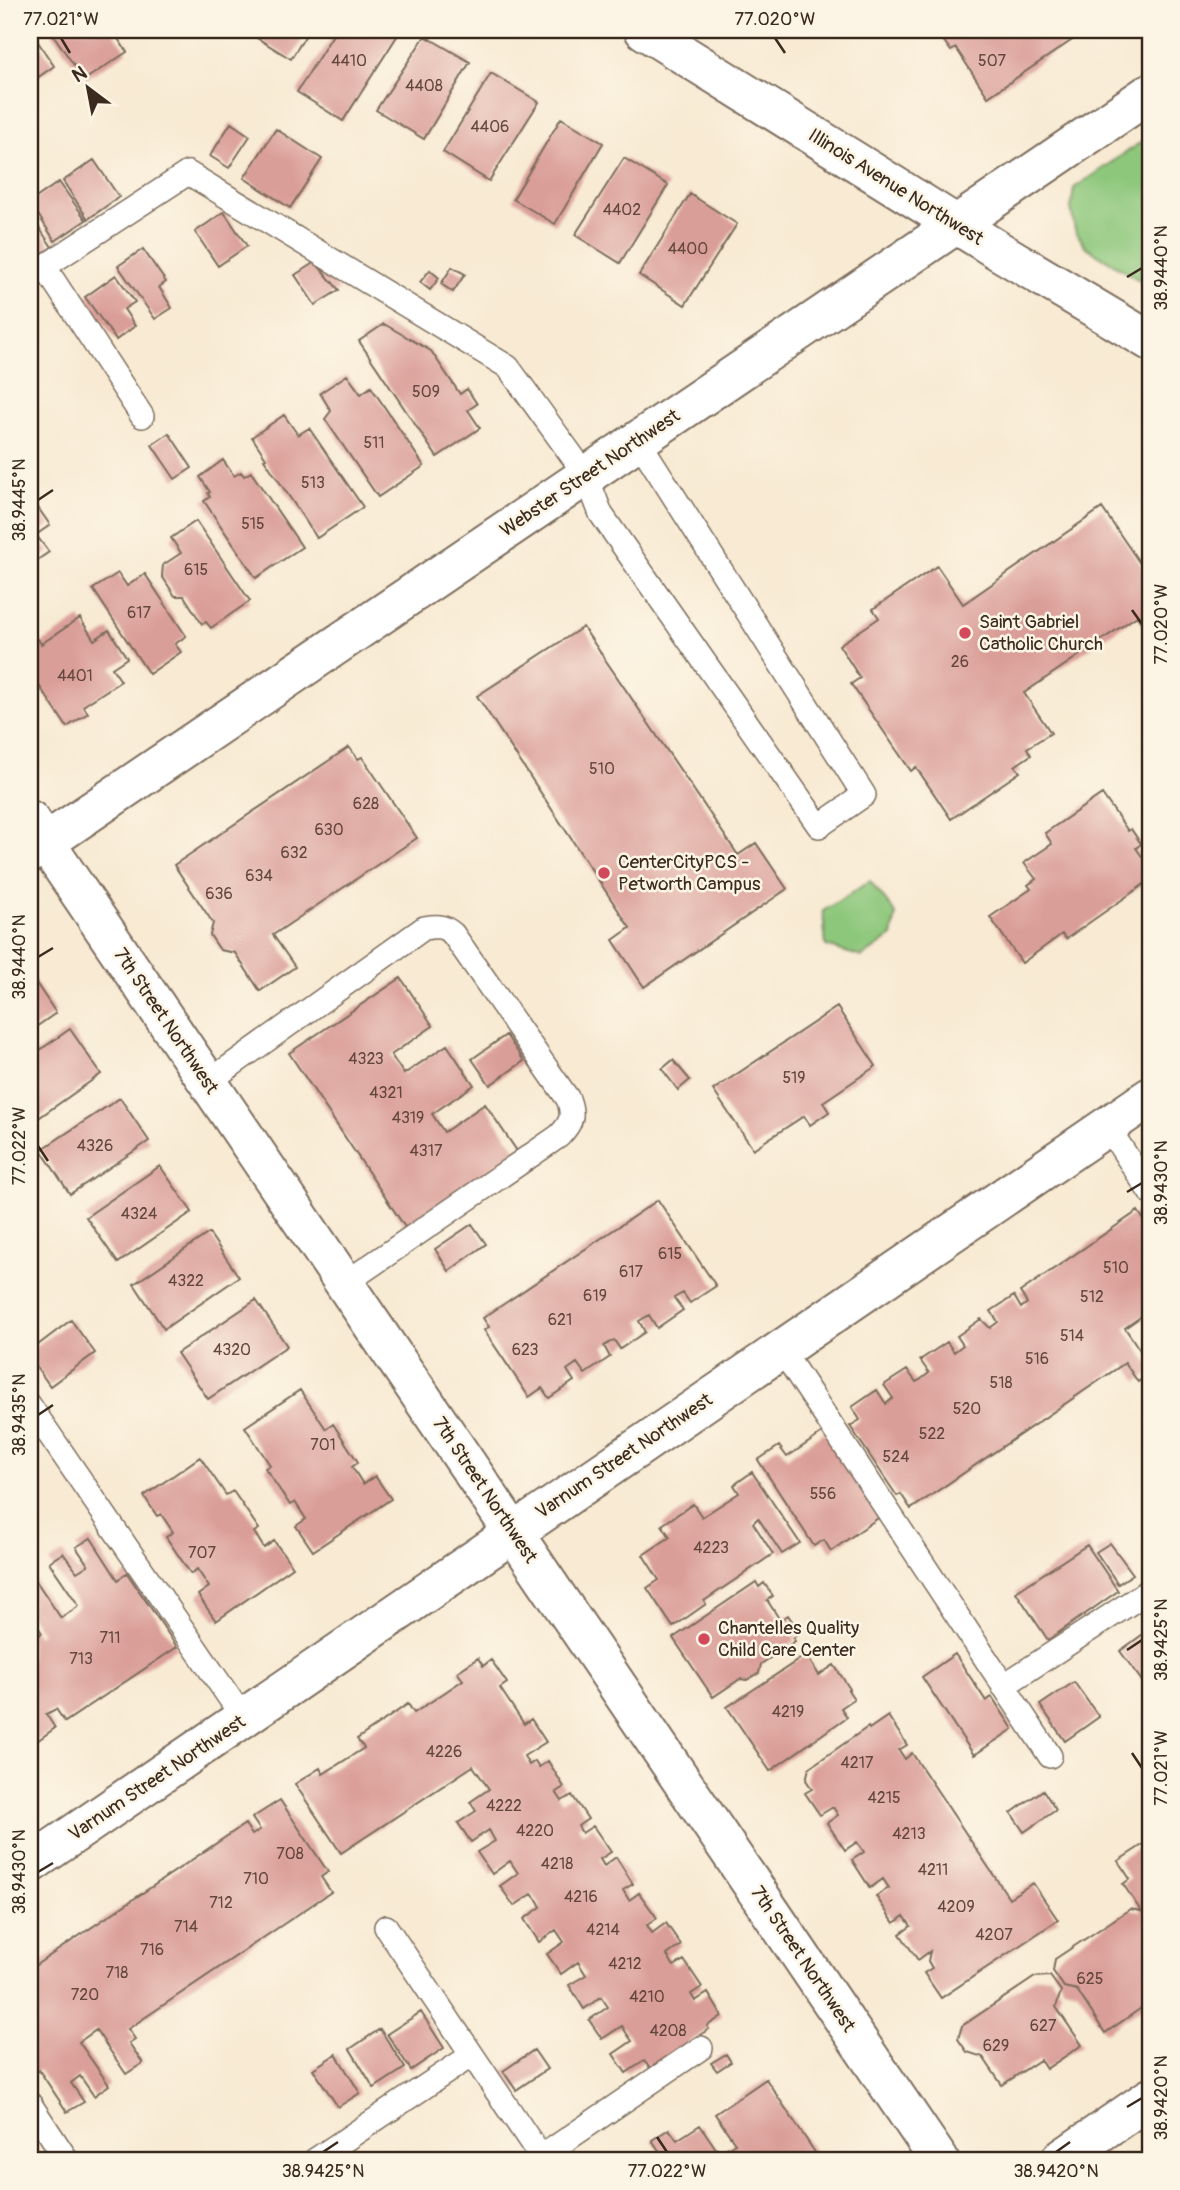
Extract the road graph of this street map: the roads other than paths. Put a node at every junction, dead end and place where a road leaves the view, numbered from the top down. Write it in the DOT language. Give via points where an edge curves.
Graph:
graph roads {
  1 [pos="644,30"];
  2 [pos="1150,93"];
  3 [pos="956,224"];
  4 [pos="37,271"];
  5 [pos="1150,341"];
  6 [pos="142,416"];
  7 [pos="638,440"];
  8 [pos="586,475"];
  9 [pos="35,838"];
  10 [pos="208,1082"];
  11 [pos="1150,1097"];
  12 [pos="1107,1126"];
  13 [pos="1150,1192"];
  14 [pos="345,1284"];
  15 [pos="781,1349"];
  16 [pos="30,1406"];
  17 [pos="513,1532"];
  18 [pos="1150,1590"];
  19 [pos="1003,1686"];
  20 [pos="244,1719"];
  21 [pos="1050,1756"];
  22 [pos="30,1864"];
  23 [pos="386,1927"];
  24 [pos="701,2048"];
  25 [pos="472,2055"];
  26 [pos="1150,2098"];
  27 [pos="30,2104"];
  28 [pos="542,2159"];
  29 [pos="67,2160"];
  30 [pos="315,2160"];
  31 [pos="939,2160"];
  32 [pos="1060,2160"];
  1 -- 3 [label="street, Illinois Avenue Northwest"];
  2 -- 3 [label="street, Webster Street Northwest"];
  3 -- 5 [label="street, Illinois Avenue Northwest"];
  3 -- 7 [label="street, Webster Street Northwest"];
  4 -- 6 [label="lane"];
  4 -- 8 [label="lane" via="188,173 508,367"];
  7 -- 8 [label="street, Webster Street Northwest"];
  7 -- 8 [label="lane" via="864,795 819,826 601,514"];
  8 -- 9 [label="street, Webster Street Northwest"];
  9 -- 10 [label="street, 7th Street Northwest"];
  10 -- 14 [label="street, 7th Street Northwest"];
  10 -- 14 [label="lane" via="424,929 438,925 453,934 568,1099 573,1112 569,1126 559,1136"];
  11 -- 12 [label="street, Varnum Street Northwest"];
  12 -- 13 [label="lane"];
  12 -- 15 [label="street, Varnum Street Northwest"];
  14 -- 17 [label="street, 7th Street Northwest"];
  15 -- 17 [label="street, Varnum Street Northwest"];
  15 -- 19 [label="lane"];
  16 -- 20 [label="lane"];
  17 -- 20 [label="street, Varnum Street Northwest"];
  17 -- 31 [label="street, 7th Street Northwest"];
  18 -- 19 [label="lane"];
  19 -- 21 [label="lane"];
  20 -- 22 [label="street, Varnum Street Northwest"];
  23 -- 25 [label="lane"];
  24 -- 28 [label="lane"];
  25 -- 28 [label="lane"];
  25 -- 30 [label="lane"];
  26 -- 32 [label="street"];
  27 -- 29 [label="lane"];
}
